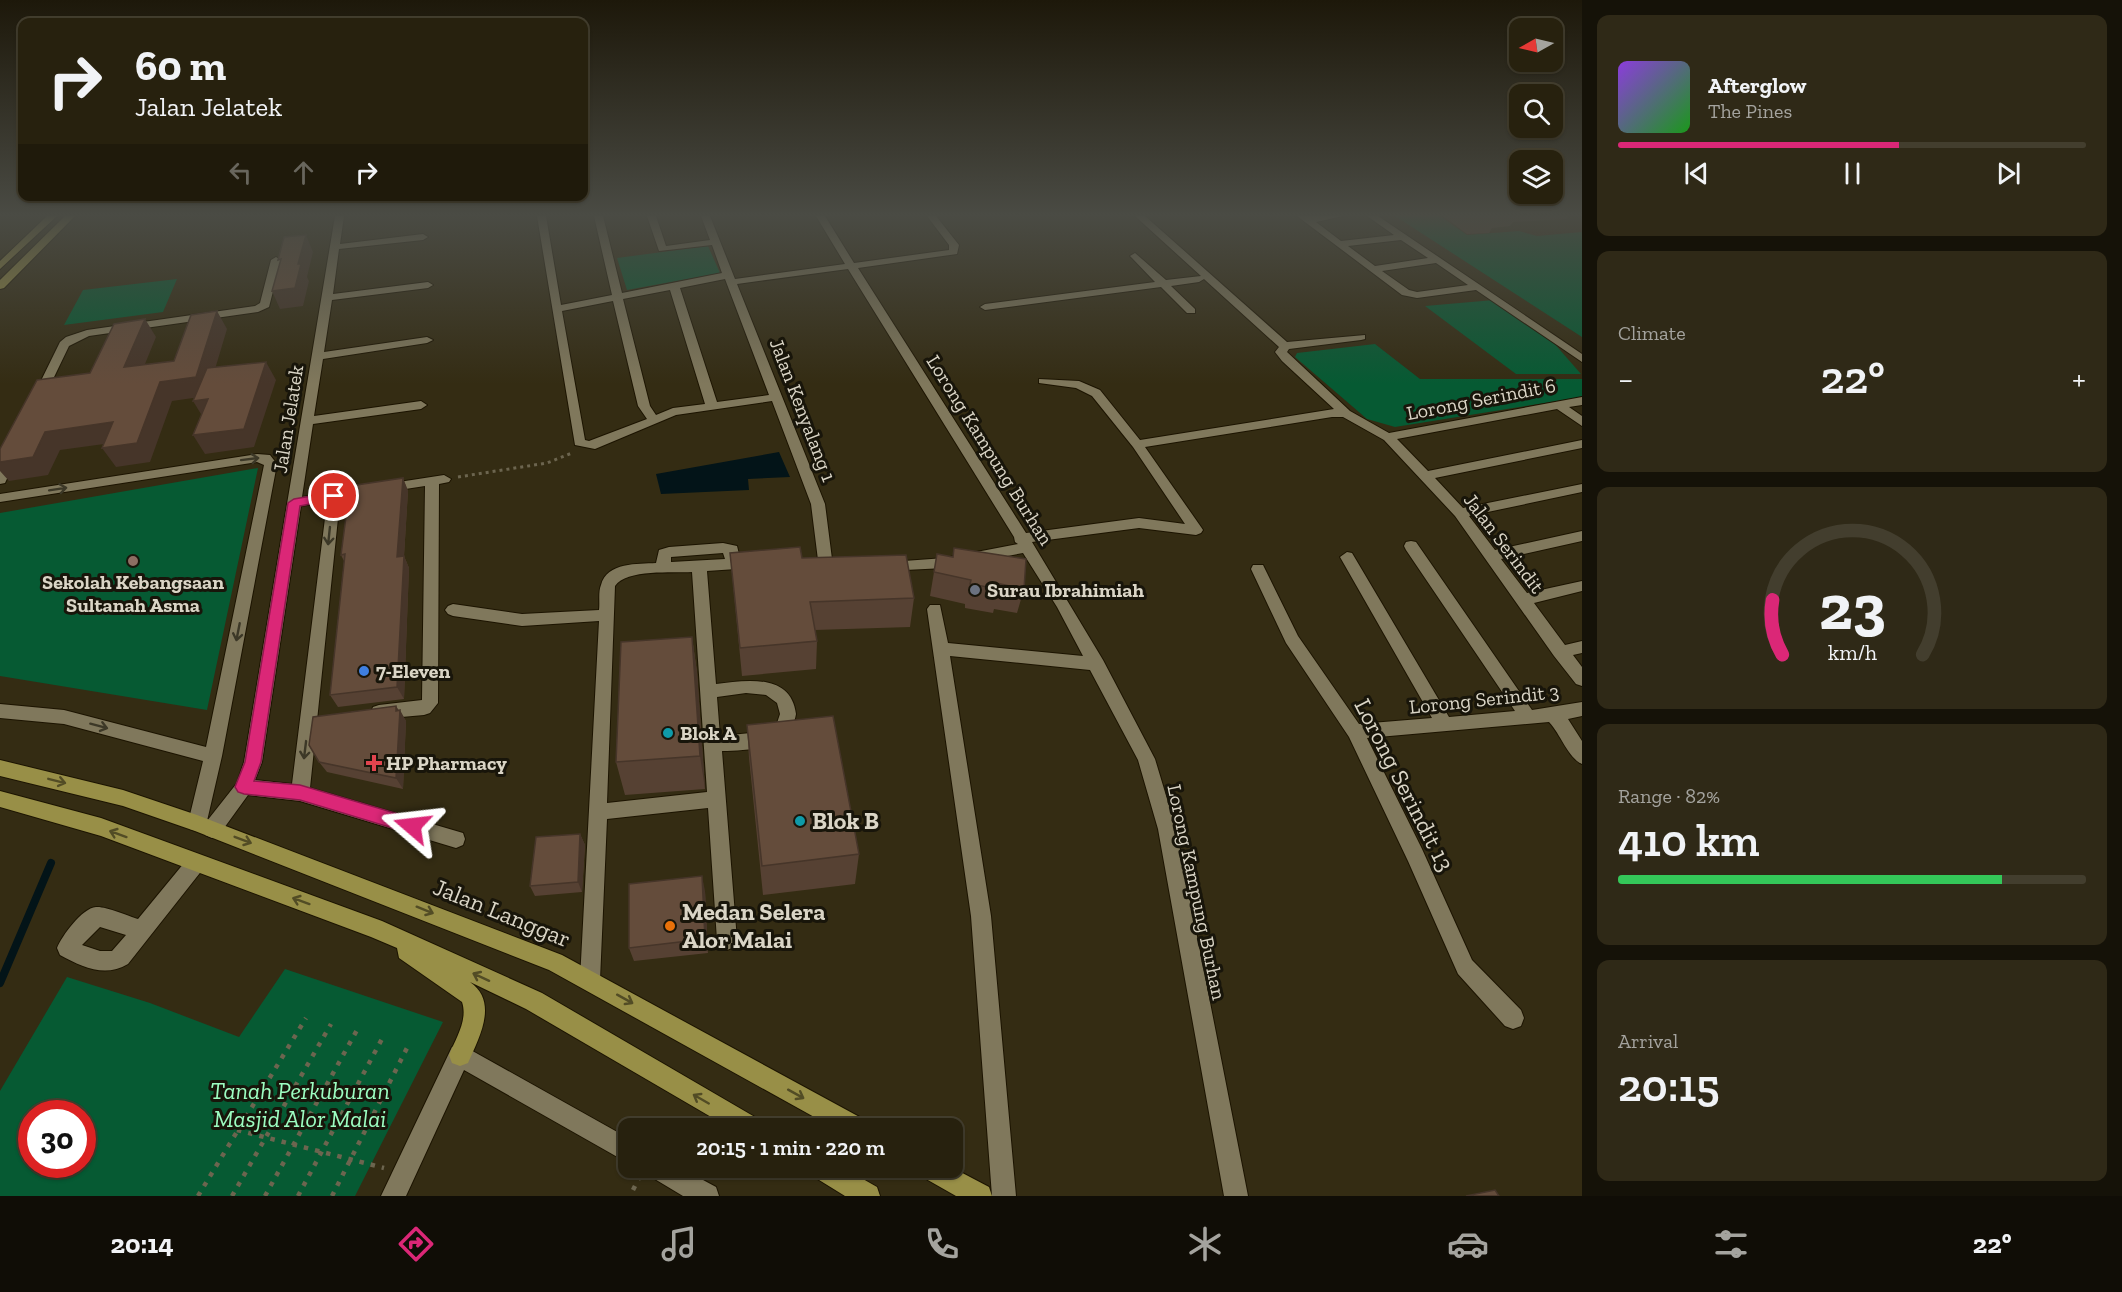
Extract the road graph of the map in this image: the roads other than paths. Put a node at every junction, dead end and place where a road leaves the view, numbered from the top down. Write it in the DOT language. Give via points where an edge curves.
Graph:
graph roads {
  1 [pos="14,272"];
  2 [pos="273,272"];
  3 [pos="331,272"];
  4 [pos="550,272"];
  5 [pos="611,272"];
  6 [pos="728,272"];
  7 [pos="780,272"];
  8 [pos="854,272"];
  9 [pos="1151,272"];
  10 [pos="1191,272"];
  11 [pos="1199,272"];
  12 [pos="1377,272"];
  13 [pos="1456,272"];
  14 [pos="730,276"];
  15 [pos="1199,279"];
  16 [pos="1163,284"];
  17 [pos="428,285"];
  18 [pos="0,286"];
  19 [pos="674,286"];
  20 [pos="1478,286"];
  21 [pos="617,296"];
  22 [pos="327,298"];
  23 [pos="985,307"];
  24 [pos="556,309"];
  25 [pos="1191,310"];
  26 [pos="1361,338"];
  27 [pos="428,340"];
  28 [pos="1283,349"];
  29 [pos="318,356"];
  30 [pos="1582,359"];
  31 [pos="1043,381"];
  32 [pos="777,397"];
  33 [pos="1582,401"];
  34 [pos="1557,404"];
  35 [pos="421,405"];
  36 [pos="712,406"];
  37 [pos="35,407"];
  38 [pos="1346,414"];
  39 [pos="308,421"];
  40 [pos="655,421"];
  41 [pos="1582,422"];
  42 [pos="1388,437"];
  43 [pos="1137,444"];
  44 [pos="1582,444"];
  45 [pos="15,448"];
  46 [pos="1425,476"];
  47 [pos="0,480"];
  48 [pos="1582,488"];
  49 [pos="334,496"];
  50 [pos="0,498"];
  51 [pos="294,503"];
  52 [pos="1460,513"];
  53 [pos="1582,536"];
  54 [pos="1023,543"];
  55 [pos="1411,546"];
  56 [pos="1491,556"];
  57 [pos="1347,558"];
  58 [pos="767,562"];
  59 [pos="733,564"];
  60 [pos="699,566"];
  61 [pos="663,568"];
  62 [pos="850,568"];
  63 [pos="872,568"];
  64 [pos="1258,569"];
  65 [pos="1582,586"];
  66 [pos="1523,600"];
  67 [pos="935,609"];
  68 [pos="453,610"];
  69 [pos="606,615"];
  70 [pos="1582,647"];
  71 [pos="941,649"];
  72 [pos="1560,652"];
  73 [pos="1097,664"];
  74 [pos="1582,679"];
  75 [pos="709,692"];
  76 [pos="1582,709"];
  77 [pos="0,711"];
  78 [pos="366,714"];
  79 [pos="1553,715"];
  80 [pos="1527,716"];
  81 [pos="1444,724"];
  82 [pos="1355,732"];
  83 [pos="713,744"];
  84 [pos="213,756"];
  85 [pos="1582,756"];
  86 [pos="0,768"];
  87 [pos="244,787"];
  88 [pos="300,792"];
  89 [pos="716,799"];
  90 [pos="0,800"];
  91 [pos="598,812"];
  92 [pos="205,826"];
  93 [pos="456,839"];
  94 [pos="196,863"];
  95 [pos="375,928"];
  96 [pos="142,930"];
  97 [pos="728,940"];
  98 [pos="590,980"];
  99 [pos="1514,1018"];
  100 [pos="460,1055"];
  101 [pos="735,1118"];
  102 [pos="839,1118"];
  103 [pos="618,1145"];
  104 [pos="675,1178"];
  105 [pos="838,1178"];
  106 [pos="947,1178"];
  107 [pos="393,1196"];
  108 [pos="707,1196"];
  109 [pos="868,1196"];
  110 [pos="980,1196"];
  111 [pos="1004,1196"];
  112 [pos="1236,1196"];
  1 -- 18 [label="main road"];
  2 -- 37 [label="street" via="266,303 258,309 87,333 70,339 64,344"];
  3 -- 22 [label="street, Jalan Jelatek"];
  4 -- 24 [label="street"];
  5 -- 21 [label="street"];
  6 -- 14 [label="street, Jalan Kenyalang 1"];
  7 -- 14 [label="street"];
  8 -- 54 [label="street, Lorong Kampung Burhan"];
  9 -- 16 [label="street"];
  10 -- 15 [label="street"];
  11 -- 28 [label="street"];
  12 -- 20 [label="street" via="1413,295"];
  13 -- 20 [label="street"];
  14 -- 19 [label="street"];
  14 -- 32 [label="street, Jalan Kenyalang 1"];
  15 -- 16 [label="street"];
  15 -- 28 [label="street"];
  16 -- 23 [label="street"];
  16 -- 25 [label="street"];
  17 -- 22 [label="street"];
  19 -- 21 [label="street"];
  19 -- 36 [label="street"];
  20 -- 30 [label="street"];
  21 -- 24 [label="street"];
  21 -- 40 [label="street" via="644,406"];
  22 -- 29 [label="street, Jalan Jelatek"];
  24 -- 40 [label="street" via="578,440 595,445"];
  26 -- 28 [label="street"];
  27 -- 29 [label="street"];
  28 -- 38 [label="street, Jalan Serindit"];
  29 -- 39 [label="street, Jalan Jelatek"];
  31 -- 43 [label="street" via="1079,385 1096,393"];
  32 -- 36 [label="street"];
  32 -- 62 [label="street, Jalan Kenyalang 1" via="818,504 825,560 829,566"];
  33 -- 34 [label="street, Lorong Serindit 6"];
  34 -- 41 [label="street"];
  34 -- 42 [label="street, Lorong Serindit 6"];
  35 -- 39 [label="street"];
  36 -- 40 [label="street" via="673,412"];
  38 -- 42 [label="street, Jalan Serindit"];
  38 -- 43 [label="street"];
  39 -- 51 [label="street, Jalan Jelatek"];
  42 -- 46 [label="street, Jalan Serindit"];
  43 -- 54 [label="street" via="1196,530 1140,523"];
  44 -- 46 [label="street"];
  45 -- 47 [label="street"];
  46 -- 52 [label="street, Jalan Serindit"];
  48 -- 52 [label="street"];
  49 -- 51 [label="street"];
  49 -- 78 [label="street" via="438,480 430,703 424,708"];
  49 -- 88 [label="street, one-way" via="314,719"];
  50 -- 84 [label="street, one-way" via="257,458 269,460 272,469"];
  51 -- 87 [label="street, Jalan Jelatek" via="253,762"];
  52 -- 56 [label="street, Jalan Serindit"];
  53 -- 56 [label="street"];
  54 -- 63 [label="street" via="945,563"];
  54 -- 73 [label="street, Lorong Kampung Burhan"];
  55 -- 80 [label="street"];
  56 -- 66 [label="street, Jalan Serindit"];
  57 -- 81 [label="street"];
  58 -- 59 [label="street"];
  59 -- 60 [label="street"];
  59 -- 61 [label="street" via="732,550 723,548 669,552 664,554"];
  60 -- 61 [label="street"];
  60 -- 75 [label="street" via="699,648"];
  61 -- 69 [label="street" via="628,570 615,576 608,585"];
  64 -- 82 [label="street, Lorong Serindit 13" via="1292,639"];
  65 -- 66 [label="street"];
  66 -- 72 [label="street, Jalan Serindit"];
  67 -- 71 [label="street"];
  68 -- 69 [label="street" via="522,620"];
  69 -- 91 [label="street" via="610,657"];
  70 -- 72 [label="street"];
  71 -- 73 [label="street"];
  71 -- 111 [label="street" via="981,916"];
  72 -- 74 [label="street, Jalan Serindit"];
  73 -- 112 [label="street, Lorong Kampung Burhan" via="1146,759 1167,829"];
  75 -- 83 [label="street"];
  75 -- 83 [label="street" via="770,689 782,695 789,707 787,723 779,734"];
  76 -- 79 [label="street, Lorong Serindit 3"];
  77 -- 84 [label="street, one-way" via="64,717"];
  79 -- 80 [label="street, Lorong Serindit 3"];
  79 -- 85 [label="street"];
  80 -- 81 [label="street, Lorong Serindit 3"];
  81 -- 82 [label="street, Lorong Serindit 3"];
  82 -- 99 [label="street, Lorong Serindit 13" via="1465,967"];
  83 -- 89 [label="street"];
  84 -- 92 [label="street"];
  86 -- 92 [label="main road, Jalan Langgar, one-way" via="123,798"];
  87 -- 88 [label="street"];
  87 -- 92 [label="street, Jalan Jelatek"];
  88 -- 93 [label="street"];
  89 -- 91 [label="street"];
  89 -- 97 [label="street"];
  94 -- 90 [label="main road, one-way" via="101,827"];
  91 -- 98 [label="street"];
  92 -- 98 [label="main road, Jalan Langgar, one-way" via="555,962"];
  95 -- 94 [label="main road, one-way"];
  94 -- 96 [label="street"];
  95 -- 100 [label="main road" via="470,995 475,1009 473,1026"];
  101 -- 95 [label="main road, one-way" via="534,1001"];
  98 -- 102 [label="main road, Jalan Langgar, one-way"];
  100 -- 103 [label="street"];
  100 -- 107 [label="street"];
  104 -- 108 [label="street"];
  105 -- 109 [label="main road"];
  106 -- 110 [label="main road"];
}
